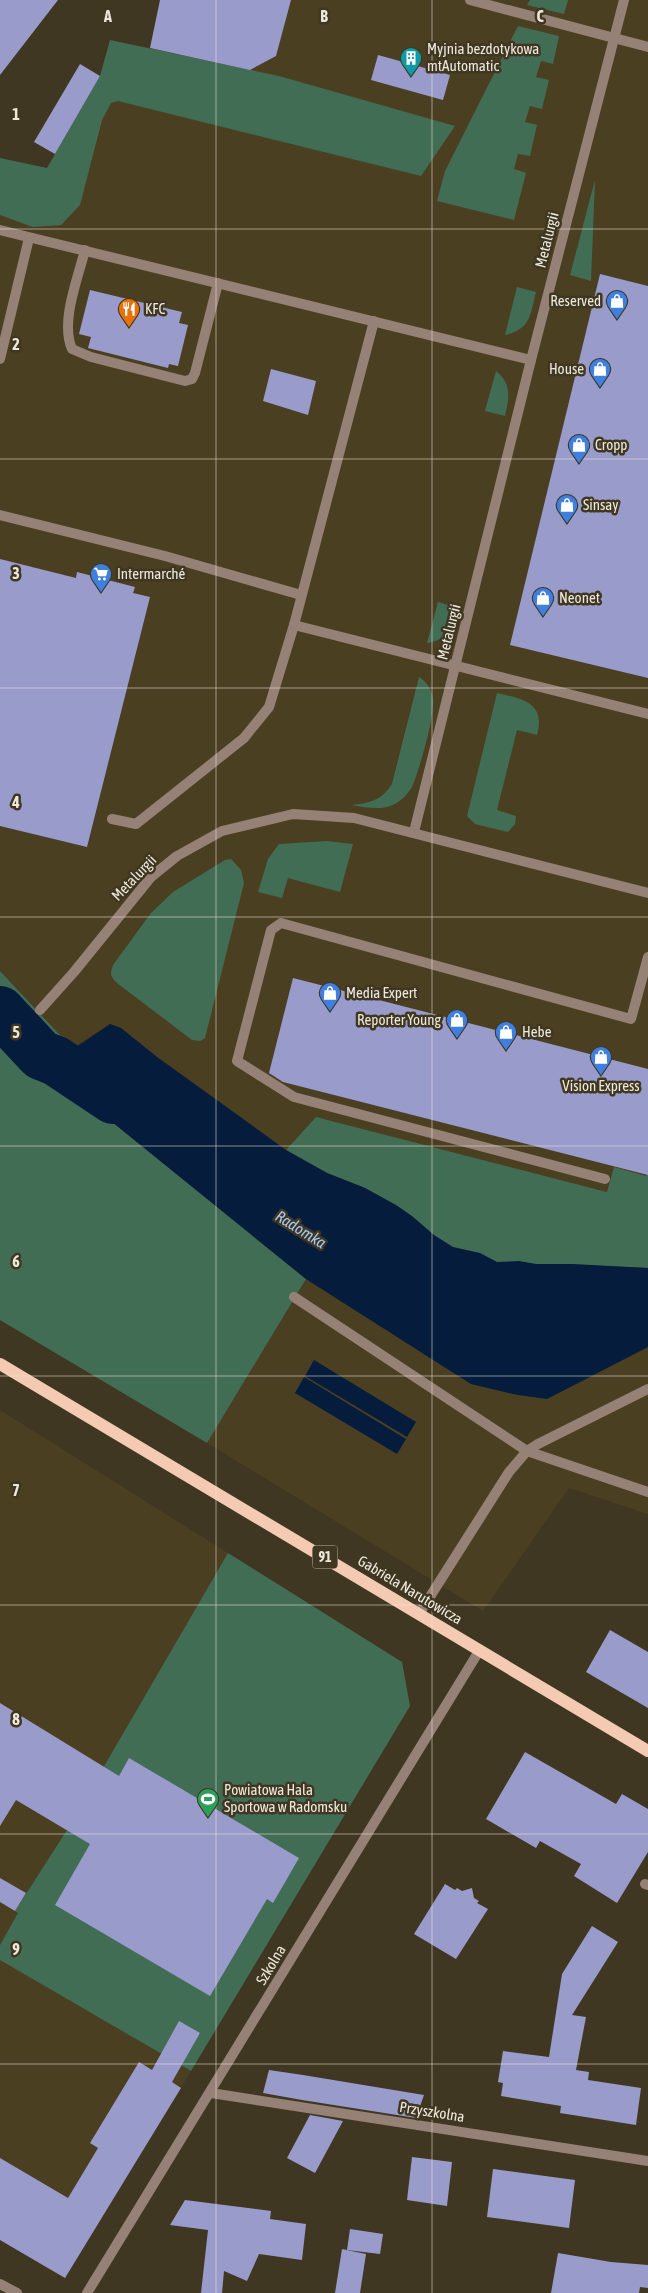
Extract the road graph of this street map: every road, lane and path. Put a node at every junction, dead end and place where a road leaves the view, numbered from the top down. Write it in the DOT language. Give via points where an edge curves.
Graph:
graph roads {
  1 [pos="470,0"];
  2 [pos="624,0"];
  3 [pos="614,38"];
  4 [pos="648,46"];
  5 [pos="0,230"];
  6 [pos="29,238"];
  7 [pos="85,250"];
  8 [pos="218,283"];
  9 [pos="374,321"];
  10 [pos="0,360"];
  11 [pos="531,360"];
  12 [pos="0,515"];
  13 [pos="302,595"];
  14 [pos="294,625"];
  15 [pos="456,666"];
  16 [pos="648,714"];
  17 [pos="112,819"];
  18 [pos="414,832"];
  19 [pos="648,893"];
  20 [pos="648,957"];
  21 [pos="40,1010"];
  22 [pos="605,1179"];
  23 [pos="294,1297"];
  24 [pos="0,1364"];
  25 [pos="648,1389"];
  26 [pos="526,1451"];
  27 [pos="648,1492"];
  28 [pos="419,1614"];
  29 [pos="479,1651"];
  30 [pos="648,1751"];
  31 [pos="211,2093"];
  32 [pos="648,2161"];
  33 [pos="0,2284"];
  34 [pos="17,2293"];
  35 [pos="87,2293"];
  1 -- 3 [label="street"];
  2 -- 3 [label="street, Metalurgii"];
  3 -- 4 [label="street"];
  3 -- 11 [label="street, Metalurgii"];
  5 -- 6 [label="street"];
  6 -- 7 [label="street"];
  6 -- 10 [label="street"];
  7 -- 8 [label="street"];
  7 -- 8 [label="street" via="69,312 67,336 72,349 177,379 189,381 195,373"];
  8 -- 9 [label="street"];
  9 -- 11 [label="street"];
  9 -- 13 [label="street"];
  11 -- 15 [label="street, Metalurgii"];
  12 -- 13 [label="street" via="165,556"];
  13 -- 14 [label="street"];
  14 -- 15 [label="street"];
  14 -- 17 [label="street" via="269,707 244,738 136,824"];
  15 -- 16 [label="street"];
  15 -- 18 [label="street, Metalurgii"];
  18 -- 19 [label="street"];
  18 -- 21 [label="street, Metalurgii" via="354,818 293,814 222,832 176,856 150,878"];
  20 -- 22 [label="street" via="631,1019 280,923 271,930 237,1061 294,1098"];
  23 -- 26 [label="street"];
  24 -- 28 [label="main road, Gabriela Narutowicza / 91"];
  25 -- 26 [label="street"];
  26 -- 27 [label="street"];
  26 -- 28 [label="street" via="509,1472"];
  28 -- 29 [label="main road, Gabriela Narutowicza / 91"];
  29 -- 30 [label="main road, Gabriela Narutowicza / 91"];
  29 -- 31 [label="street, Szkolna"];
  31 -- 32 [label="street, Przyszkolna"];
  31 -- 35 [label="street, Szkolna"];
  33 -- 34 [label="street"];
}
